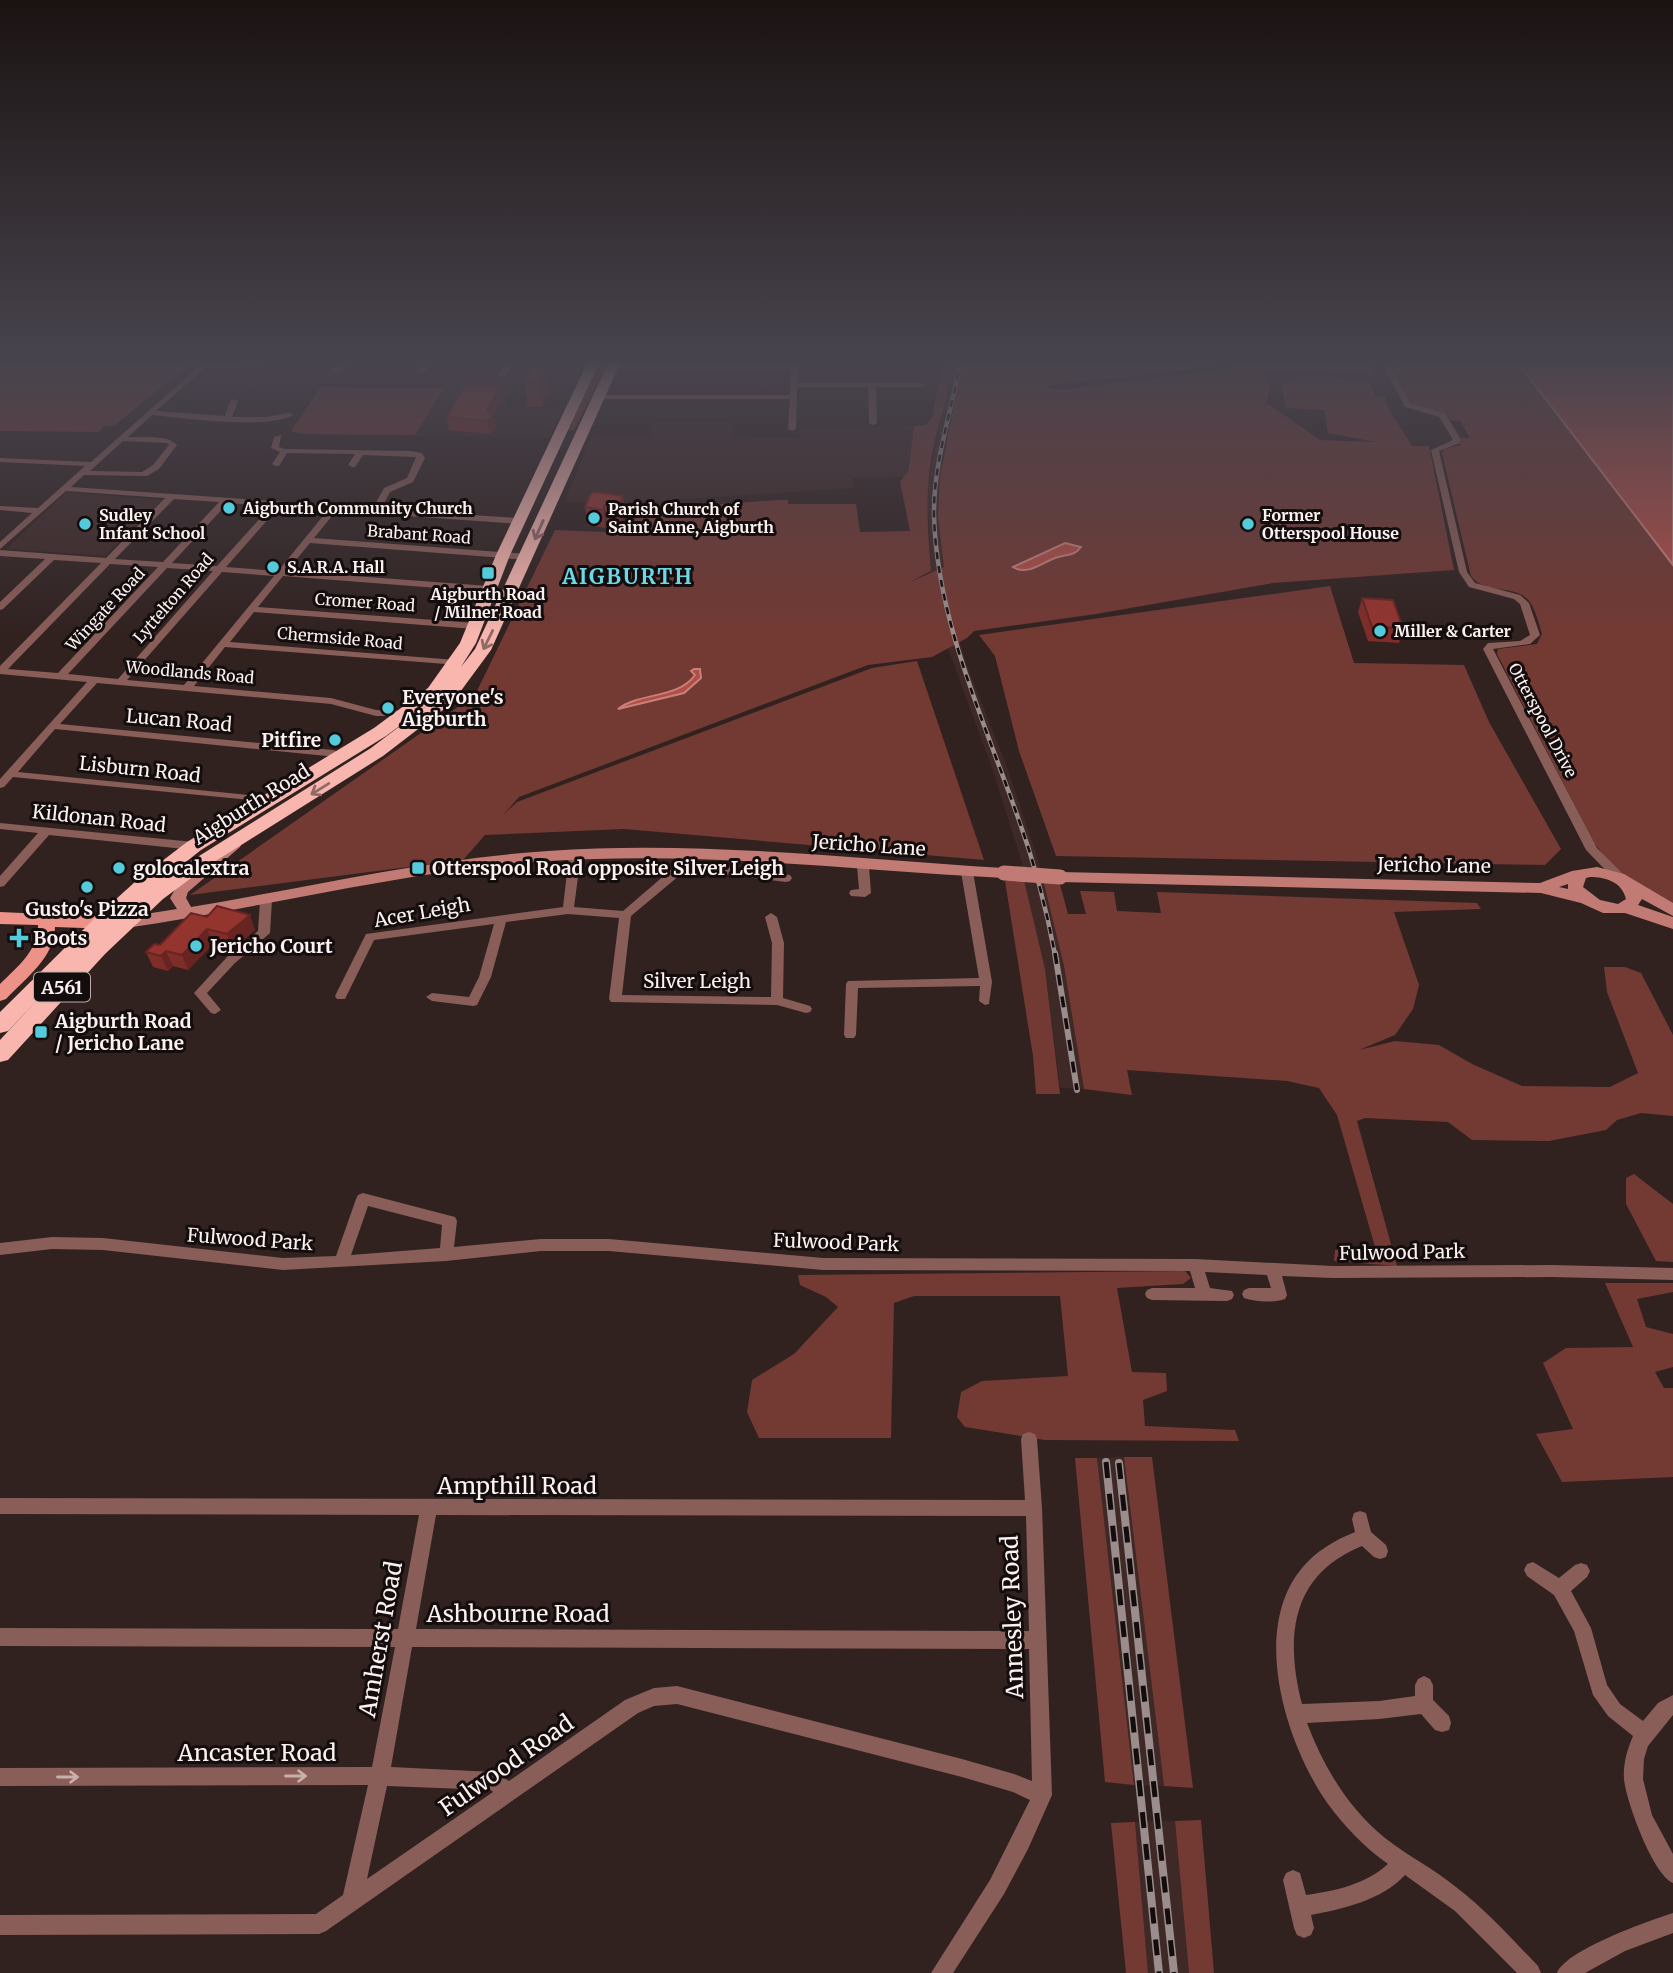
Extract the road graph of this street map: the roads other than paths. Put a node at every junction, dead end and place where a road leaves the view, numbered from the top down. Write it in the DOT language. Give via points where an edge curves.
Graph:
graph roads {
  1 [pos="106,451"];
  2 [pos="167,451"];
  3 [pos="285,451"];
  4 [pos="288,451"];
  5 [pos="552,451"];
  6 [pos="575,451"];
  7 [pos="1435,451"];
  8 [pos="360,453"];
  9 [pos="0,460"];
  10 [pos="91,464"];
  11 [pos="276,464"];
  12 [pos="352,465"];
  13 [pos="144,466"];
  14 [pos="156,467"];
  15 [pos="82,473"];
  16 [pos="66,489"];
  17 [pos="172,496"];
  18 [pos="226,500"];
  19 [pos="277,504"];
  20 [pos="0,508"];
  21 [pos="334,508"];
  22 [pos="376,510"];
  23 [pos="40,511"];
  24 [pos="519,521"];
  25 [pos="308,540"];
  26 [pos="0,546"];
  27 [pos="0,553"];
  28 [pos="503,555"];
  29 [pos="528,556"];
  30 [pos="52,557"];
  31 [pos="108,561"];
  32 [pos="165,566"];
  33 [pos="219,570"];
  34 [pos="281,574"];
  35 [pos="489,589"];
  36 [pos="0,607"];
  37 [pos="252,609"];
  38 [pos="475,626"];
  39 [pos="223,645"];
  40 [pos="456,663"];
  41 [pos="0,671"];
  42 [pos="61,676"];
  43 [pos="95,680"];
  44 [pos="120,682"];
  45 [pos="187,688"];
  46 [pos="412,710"];
  47 [pos="376,713"];
  48 [pos="52,726"];
  49 [pos="380,732"];
  50 [pos="343,756"];
  51 [pos="10,774"];
  52 [pos="0,785"];
  53 [pos="268,800"];
  54 [pos="0,826"];
  55 [pos="46,831"];
  56 [pos="234,843"];
  57 [pos="194,846"];
  58 [pos="1592,850"];
  59 [pos="575,855"];
  60 [pos="863,866"];
  61 [pos="967,872"];
  62 [pos="1580,875"];
  63 [pos="786,878"];
  64 [pos="1624,882"];
  65 [pos="0,883"];
  66 [pos="1541,888"];
  67 [pos="865,893"];
  68 [pos="1585,899"];
  69 [pos="266,900"];
  70 [pos="1625,907"];
  71 [pos="191,908"];
  72 [pos="568,910"];
  73 [pos="1673,911"];
  74 [pos="625,915"];
  75 [pos="120,917"];
  76 [pos="771,917"];
  77 [pos="0,918"];
  78 [pos="45,919"];
  79 [pos="501,919"];
  80 [pos="1673,923"];
  81 [pos="986,982"];
  82 [pos="0,995"];
  83 [pos="341,996"];
  84 [pos="432,997"];
  85 [pos="777,1001"];
  86 [pos="985,1001"];
  87 [pos="806,1009"];
  88 [pos="215,1010"];
  89 [pos="0,1025"];
  90 [pos="850,1035"];
  91 [pos="0,1054"];
  92 [pos="0,1249"];
  93 [pos="446,1255"];
  94 [pos="341,1262"];
  95 [pos="1195,1265"];
  96 [pos="1273,1269"];
  97 [pos="1673,1274"];
  98 [pos="1152,1294"];
  99 [pos="1205,1294"];
  100 [pos="1227,1294"];
  101 [pos="1249,1294"];
  102 [pos="1029,1439"];
  103 [pos="0,1506"];
  104 [pos="429,1508"];
  105 [pos="1034,1508"];
  106 [pos="1380,1551"];
  107 [pos="1533,1570"];
  108 [pos="1581,1571"];
  109 [pos="1560,1589"];
  110 [pos="0,1637"];
  111 [pos="407,1637"];
  112 [pos="1037,1640"];
  113 [pos="1424,1695"];
  114 [pos="1673,1704"];
  115 [pos="1295,1714"];
  116 [pos="1442,1723"];
  117 [pos="1643,1732"];
  118 [pos="380,1776"];
  119 [pos="0,1777"];
  120 [pos="509,1793"];
  121 [pos="1042,1795"];
  122 [pos="1402,1863"];
  123 [pos="1673,1874"];
  124 [pos="1293,1880"];
  125 [pos="352,1901"];
  126 [pos="1298,1906"];
  127 [pos="1673,1923"];
  128 [pos="0,1925"];
  129 [pos="1304,1928"];
  130 [pos="940,1973"];
  131 [pos="1531,1973"];
  132 [pos="1567,1973"];
  1 -- 10 [label="street"];
  2 -- 14 [label="street"];
  3 -- 11 [label="street"];
  4 -- 8 [label="street"];
  5 -- 24 [label="highway, Aigburth Road / A561"];
  6 -- 29 [label="highway, Aigburth Road / A561, one-way"];
  7 -- 58 [label="street, Otterspool Drive" via="1463,572 1472,585 1524,603 1535,635 1522,643 1488,649"];
  8 -- 12 [label="street"];
  8 -- 22 [label="street" via="411,453 421,458 410,480 387,490"];
  9 -- 10 [label="street"];
  10 -- 15 [label="street"];
  13 -- 14 [label="street"];
  14 -- 15 [label="street" via="139,475"];
  15 -- 16 [label="street"];
  16 -- 17 [label="street"];
  16 -- 23 [label="street"];
  17 -- 18 [label="street"];
  17 -- 31 [label="street"];
  18 -- 19 [label="street"];
  18 -- 32 [label="street, Wingate Road"];
  19 -- 21 [label="street"];
  19 -- 33 [label="street, Lyttelton Road"];
  20 -- 23 [label="street"];
  21 -- 22 [label="street"];
  21 -- 25 [label="street"];
  22 -- 24 [label="street"];
  23 -- 26 [label="street"];
  24 -- 28 [label="highway, Aigburth Road / A561"];
  25 -- 28 [label="street, Brabant Road"];
  25 -- 34 [label="street"];
  27 -- 30 [label="street"];
  28 -- 29 [label="street, Brabant Road"];
  28 -- 35 [label="highway, Aigburth Road / A561"];
  29 -- 56 [label="highway, Aigburth Road / A561, one-way" via="483,650 446,699 396,739"];
  30 -- 31 [label="street"];
  30 -- 36 [label="street"];
  31 -- 32 [label="street"];
  31 -- 41 [label="street"];
  32 -- 33 [label="street"];
  32 -- 42 [label="street, Wingate Road"];
  33 -- 34 [label="street"];
  33 -- 44 [label="street, Lyttelton Road"];
  34 -- 35 [label="street"];
  34 -- 37 [label="street"];
  35 -- 38 [label="highway, Aigburth Road / A561"];
  37 -- 38 [label="street, Cromer Road"];
  37 -- 39 [label="street"];
  38 -- 40 [label="highway, Aigburth Road / A561"];
  39 -- 40 [label="street, Chermside Road"];
  39 -- 45 [label="street"];
  40 -- 46 [label="highway, Aigburth Road / A561" via="434,692"];
  41 -- 42 [label="street, Woodlands Road"];
  42 -- 43 [label="street, Woodlands Road"];
  43 -- 44 [label="street, Woodlands Road"];
  43 -- 48 [label="street"];
  44 -- 45 [label="street, Woodlands Road"];
  45 -- 47 [label="street, Woodlands Road" via="331,701"];
  46 -- 47 [label="street, Woodlands Road" via="398,715"];
  46 -- 49 [label="highway, Aigburth Road / A561"];
  47 -- 49 [label="street" via="382,724"];
  48 -- 50 [label="street, Lucan Road"];
  48 -- 51 [label="street"];
  49 -- 50 [label="highway, Aigburth Road / A561"];
  50 -- 53 [label="highway, Aigburth Road / A561"];
  51 -- 52 [label="street"];
  51 -- 53 [label="street, Lisburn Road"];
  53 -- 57 [label="highway, Aigburth Road / A561"];
  54 -- 55 [label="street, Kildonan Road"];
  55 -- 57 [label="street, Kildonan Road"];
  55 -- 65 [label="street"];
  56 -- 71 [label="street" via="180,890 178,898"];
  56 -- 75 [label="highway, Aigburth Road / A561"];
  57 -- 75 [label="highway, Aigburth Road / A561"];
  58 -- 62 [label="street" via="1591,861"];
  58 -- 64 [label="street, Otterspool Drive"];
  59 -- 60 [label="street, Jericho Lane" via="738,856"];
  59 -- 69 [label="street, Jericho Lane" via="486,861 344,882"];
  59 -- 72 [label="street"];
  60 -- 61 [label="street, Jericho Lane"];
  60 -- 67 [label="street"];
  61 -- 66 [label="street, Jericho Lane, bridge"];
  61 -- 81 [label="street"];
  62 -- 64 [label="street" via="1606,873"];
  62 -- 66 [label="street, Jericho Lane"];
  62 -- 68 [label="street" via="1575,887"];
  63 -- 74 [label="street" via="711,869 677,871"];
  64 -- 70 [label="street" via="1634,900"];
  64 -- 73 [label="street"];
  66 -- 68 [label="street, Jericho Lane"];
  68 -- 70 [label="street, Jericho Lane" via="1608,908"];
  69 -- 71 [label="street, Jericho Lane"];
  69 -- 88 [label="street" via="264,933 200,993"];
  70 -- 80 [label="street, Jericho Lane"];
  71 -- 75 [label="street, Jericho Lane"];
  72 -- 74 [label="street"];
  72 -- 79 [label="street, Acer Leigh"];
  74 -- 85 [label="street, Silver Leigh" via="615,999"];
  75 -- 78 [label="main road" via="66,924"];
  75 -- 89 [label="highway, Aigburth Road / A561"];
  75 -- 91 [label="highway, Aigburth Road / A561"];
  76 -- 85 [label="street, Silver Leigh" via="778,943"];
  77 -- 78 [label="main road"];
  78 -- 82 [label="main road" via="43,945"];
  79 -- 83 [label="street, Acer Leigh" via="370,937"];
  79 -- 84 [label="street" via="473,1002"];
  81 -- 86 [label="street"];
  81 -- 90 [label="street" via="852,984"];
  85 -- 87 [label="street"];
  92 -- 94 [label="street, Fulwood Park" via="103,1244 271,1263"];
  93 -- 94 [label="street, Fulwood Park"];
  93 -- 94 [label="street" via="450,1221 363,1199"];
  93 -- 95 [label="street, Fulwood Park" via="541,1245 609,1245 823,1264"];
  95 -- 96 [label="street, Fulwood Park"];
  95 -- 99 [label="street"];
  96 -- 97 [label="street, Fulwood Park"];
  96 -- 101 [label="street" via="1280,1295"];
  98 -- 99 [label="street"];
  99 -- 100 [label="street"];
  102 -- 105 [label="street, Annesley Road"];
  103 -- 104 [label="street, Ampthill Road"];
  104 -- 105 [label="street, Ampthill Road"];
  104 -- 111 [label="street, Amherst Road"];
  105 -- 112 [label="street, Annesley Road"];
  106 -- 115 [label="street" via="1362,1528 1304,1576 1286,1625 1286,1666"];
  107 -- 109 [label="street"];
  108 -- 109 [label="street"];
  109 -- 117 [label="street" via="1581,1628 1599,1689 1614,1710"];
  110 -- 111 [label="street, Ashbourne Road"];
  111 -- 112 [label="street, Ashbourne Road"];
  111 -- 118 [label="street, Amherst Road"];
  112 -- 121 [label="street, Annesley Road"];
  113 -- 115 [label="street" via="1379,1710"];
  113 -- 116 [label="street"];
  114 -- 117 [label="street"];
  115 -- 122 [label="street" via="1308,1751 1344,1809"];
  117 -- 123 [label="street" via="1635,1752 1638,1804"];
  119 -- 118 [label="street, Ancaster Road, one-way"];
  118 -- 120 [label="street, Ancaster Road" via="494,1781"];
  118 -- 125 [label="street, Amherst Road"];
  120 -- 121 [label="street, Fulwood Road" via="643,1699 664,1693 962,1768"];
  120 -- 125 [label="street, Fulwood Road"];
  121 -- 130 [label="street" via="1024,1839 973,1929"];
  122 -- 126 [label="street" via="1371,1887 1320,1904"];
  122 -- 131 [label="street" via="1454,1897"];
  124 -- 126 [label="street"];
  125 -- 128 [label="street, Fulwood Road" via="319,1924"];
  126 -- 129 [label="street"];
  127 -- 132 [label="street" via="1625,1941"];
}
